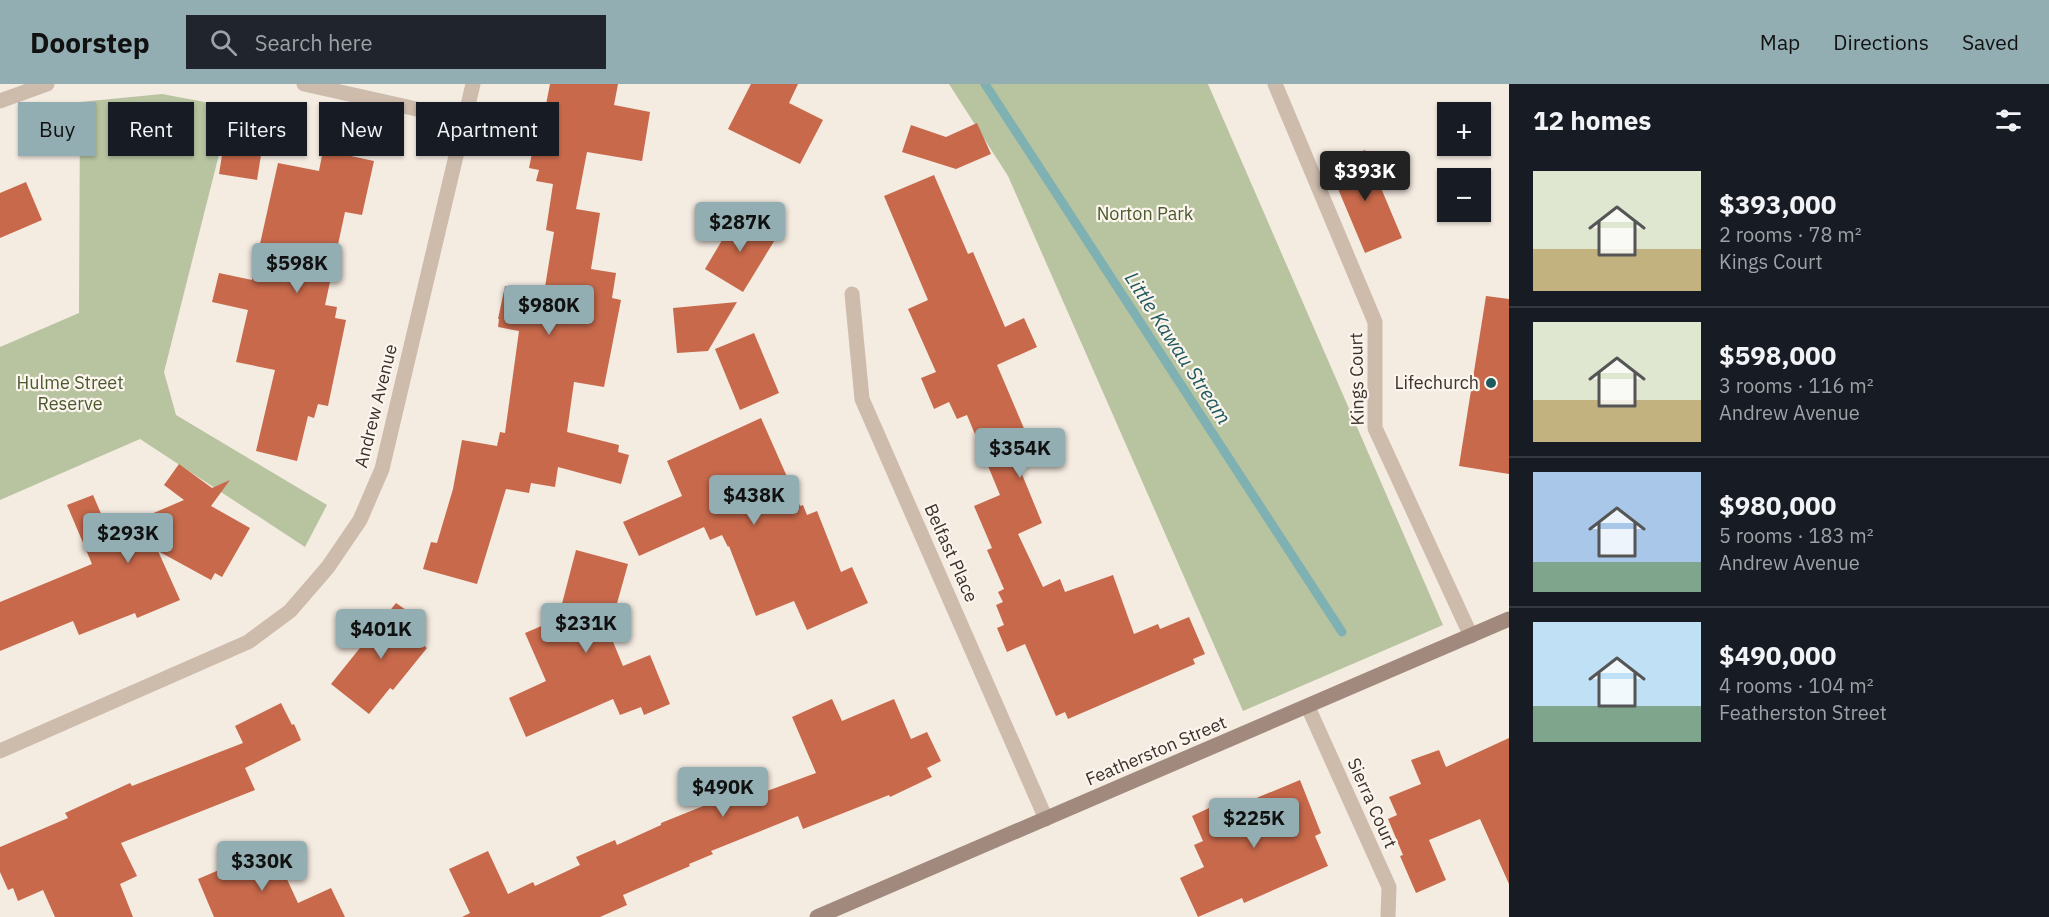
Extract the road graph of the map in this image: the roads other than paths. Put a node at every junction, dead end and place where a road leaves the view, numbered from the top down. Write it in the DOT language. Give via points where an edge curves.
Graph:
graph roads {
  1 [pos="47,84"];
  2 [pos="304,84"];
  3 [pos="473,84"];
  4 [pos="1275,84"];
  5 [pos="0,101"];
  6 [pos="469,102"];
  7 [pos="416,109"];
  8 [pos="457,156"];
  9 [pos="852,294"];
  10 [pos="1509,619"];
  11 [pos="1471,636"];
  12 [pos="1308,707"];
  13 [pos="0,751"];
  14 [pos="1046,819"];
  15 [pos="817,917"];
  16 [pos="1388,917"];
  1 -- 5 [label="street"];
  2 -- 7 [label="street"];
  3 -- 6 [label="street, Andrew Avenue"];
  4 -- 11 [label="street, Kings Court" via="1375,322 1375,428"];
  8 -- 13 [label="street, Andrew Avenue" via="382,469 360,520 328,567 290,611 248,642"];
  9 -- 14 [label="street, Belfast Place" via="862,399"];
  10 -- 11 [label="main road, Featherston Street"];
  11 -- 12 [label="main road, Featherston Street"];
  12 -- 14 [label="main road, Featherston Street"];
  12 -- 16 [label="street, Sierra Court" via="1389,887"];
  14 -- 15 [label="main road, Featherston Street"];
}
